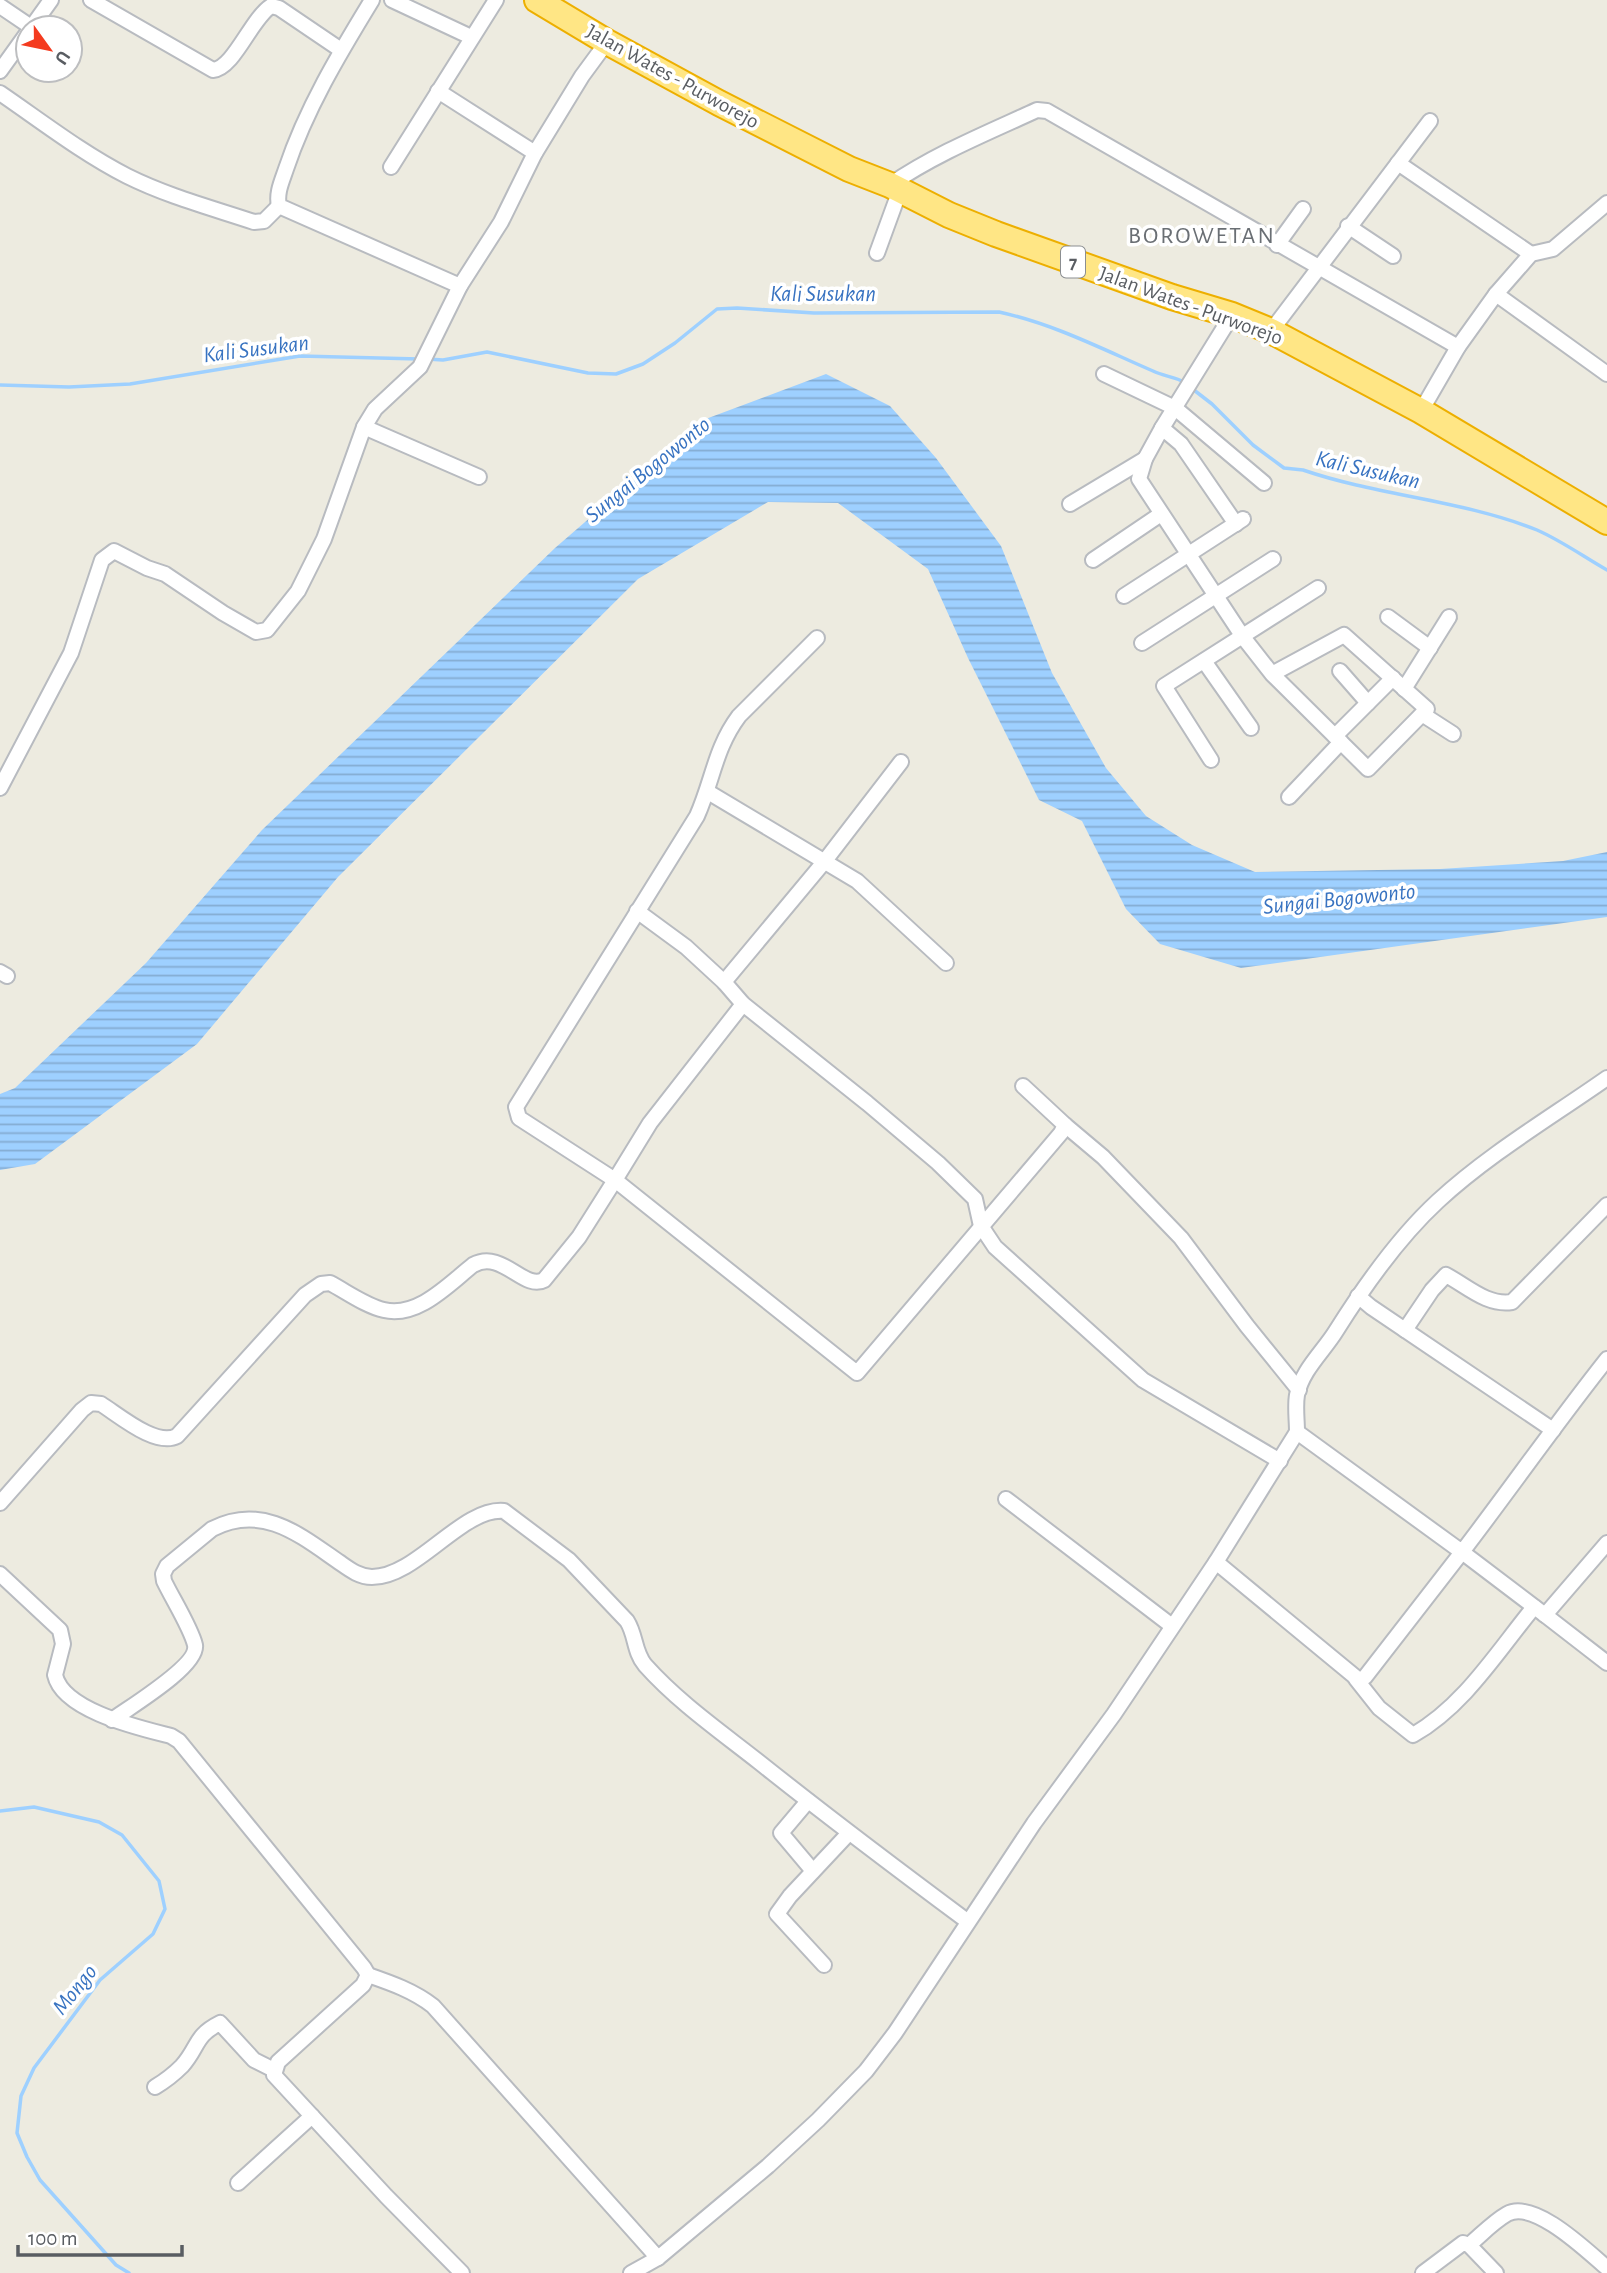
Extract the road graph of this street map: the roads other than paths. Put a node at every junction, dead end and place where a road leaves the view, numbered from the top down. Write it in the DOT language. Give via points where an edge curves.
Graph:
graph roads {
  1 [pos="91,0"];
  2 [pos="372,0"];
  3 [pos="392,0"];
  4 [pos="496,0"];
  5 [pos="537,0"];
  6 [pos="0,6"];
  7 [pos="14,17"];
  8 [pos="471,37"];
  9 [pos="607,42"];
  10 [pos="341,50"];
  11 [pos="14,51"];
  12 [pos="0,71"];
  13 [pos="438,91"];
  14 [pos="0,93"];
  15 [pos="1430,121"];
  16 [pos="535,153"];
  17 [pos="1398,163"];
  18 [pos="391,167"];
  19 [pos="895,188"];
  20 [pos="1607,203"];
  21 [pos="279,205"];
  22 [pos="1303,209"];
  23 [pos="1348,226"];
  24 [pos="1277,244"];
  25 [pos="877,254"];
  26 [pos="1531,254"];
  27 [pos="1393,256"];
  28 [pos="1318,266"];
  29 [pos="460,286"];
  30 [pos="1496,294"];
  31 [pos="1232,315"];
  32 [pos="1271,331"];
  33 [pos="1458,347"];
  34 [pos="1104,374"];
  35 [pos="1607,374"];
  36 [pos="1175,408"];
  37 [pos="1421,411"];
  38 [pos="364,427"];
  39 [pos="1162,428"];
  40 [pos="1145,458"];
  41 [pos="479,477"];
  42 [pos="1264,483"];
  43 [pos="1070,504"];
  44 [pos="1161,514"];
  45 [pos="1607,522"];
  46 [pos="1190,554"];
  47 [pos="1093,559"];
  48 [pos="1273,559"];
  49 [pos="1318,588"];
  50 [pos="1124,596"];
  51 [pos="1217,597"];
  52 [pos="1388,617"];
  53 [pos="1450,617"];
  54 [pos="1243,637"];
  55 [pos="817,638"];
  56 [pos="1142,643"];
  57 [pos="1430,648"];
  58 [pos="1205,661"];
  59 [pos="1340,671"];
  60 [pos="1272,674"];
  61 [pos="1398,684"];
  62 [pos="1368,703"];
  63 [pos="1422,714"];
  64 [pos="1251,728"];
  65 [pos="1453,734"];
  66 [pos="1338,739"];
  67 [pos="1211,760"];
  68 [pos="901,762"];
  69 [pos="3,772"];
  70 [pos="0,788"];
  71 [pos="708,792"];
  72 [pos="1289,797"];
  73 [pos="824,862"];
  74 [pos="637,911"];
  75 [pos="946,963"];
  76 [pos="724,982"];
  77 [pos="743,1004"];
  78 [pos="1607,1079"];
  79 [pos="1023,1086"];
  80 [pos="1065,1125"];
  81 [pos="615,1180"];
  82 [pos="1607,1205"];
  83 [pos="981,1226"];
  84 [pos="1358,1296"];
  85 [pos="1405,1330"];
  86 [pos="1607,1359"];
  87 [pos="1299,1390"];
  88 [pos="1553,1430"];
  89 [pos="1297,1432"];
  90 [pos="1280,1461"];
  91 [pos="1006,1499"];
  92 [pos="0,1503"];
  93 [pos="1607,1543"];
  94 [pos="1462,1552"];
  95 [pos="1216,1562"];
  96 [pos="0,1574"];
  97 [pos="1539,1611"];
  98 [pos="1172,1626"];
  99 [pos="1607,1663"];
  100 [pos="1356,1679"];
  101 [pos="112,1720"];
  102 [pos="808,1801"];
  103 [pos="849,1833"];
  104 [pos="813,1871"];
  105 [pos="967,1921"];
  106 [pos="824,1965"];
  107 [pos="368,1975"];
  108 [pos="274,2070"];
  109 [pos="155,2087"];
  110 [pos="312,2116"];
  111 [pos="238,2183"];
  112 [pos="1469,2245"];
  113 [pos="657,2259"];
  114 [pos="1607,2268"];
  115 [pos="462,2273"];
  116 [pos="631,2273"];
  117 [pos="1423,2273"];
  118 [pos="1496,2273"];
  1 -- 10 [label="street" via="209,69 225,66 271,6"];
  2 -- 10 [label="street"];
  3 -- 8 [label="street"];
  4 -- 8 [label="street"];
  5 -- 9 [label="highway, Jalan Wates - Purworejo / 7"];
  6 -- 7 [label="street"];
  8 -- 13 [label="street"];
  9 -- 16 [label="street"];
  9 -- 19 [label="highway, Jalan Wates - Purworejo / 7" via="849,169"];
  10 -- 21 [label="street" via="298,131 278,192"];
  11 -- 12 [label="street"];
  13 -- 16 [label="street"];
  13 -- 18 [label="street"];
  14 -- 21 [label="street" via="62,136 149,185 254,222 264,221"];
  15 -- 17 [label="street"];
  16 -- 29 [label="street" via="501,222"];
  17 -- 23 [label="street"];
  17 -- 26 [label="street"];
  19 -- 24 [label="street" via="914,169 1042,109"];
  19 -- 25 [label="street"];
  19 -- 31 [label="highway, Jalan Wates - Purworejo / 7" via="996,234"];
  20 -- 26 [label="street" via="1553,249"];
  21 -- 29 [label="street"];
  22 -- 24 [label="street"];
  23 -- 27 [label="street"];
  23 -- 28 [label="street"];
  24 -- 28 [label="street"];
  26 -- 30 [label="street"];
  28 -- 32 [label="street"];
  28 -- 33 [label="street"];
  29 -- 38 [label="street" via="420,367 374,409"];
  30 -- 33 [label="street"];
  30 -- 35 [label="street"];
  31 -- 32 [label="highway, Jalan Wates - Purworejo / 7"];
  31 -- 36 [label="street"];
  32 -- 37 [label="highway, Jalan Wates - Purworejo / 7"];
  33 -- 37 [label="street"];
  34 -- 36 [label="street"];
  36 -- 39 [label="street"];
  36 -- 42 [label="street"];
  37 -- 45 [label="highway, Jalan Wates - Purworejo / 7"];
  38 -- 41 [label="street"];
  38 -- 69 [label="street" via="324,539 298,592 267,629 256,632 165,574 122,554 114,551 102,560 71,653"];
  39 -- 40 [label="street"];
  39 -- 46 [label="street" via="1181,444 1240,522"];
  40 -- 43 [label="street"];
  40 -- 44 [label="street" via="1139,479"];
  44 -- 46 [label="street"];
  44 -- 47 [label="street"];
  46 -- 50 [label="street"];
  46 -- 51 [label="street"];
  48 -- 51 [label="street"];
  49 -- 54 [label="street"];
  51 -- 54 [label="street"];
  51 -- 56 [label="street"];
  52 -- 57 [label="street"];
  53 -- 57 [label="street"];
  54 -- 58 [label="street"];
  54 -- 60 [label="street"];
  55 -- 71 [label="street" via="729,729"];
  57 -- 61 [label="street"];
  58 -- 64 [label="street"];
  58 -- 67 [label="street" via="1164,686"];
  59 -- 62 [label="street"];
  60 -- 61 [label="street" via="1343,635"];
  60 -- 66 [label="street"];
  61 -- 62 [label="street"];
  61 -- 63 [label="street" via="1427,709"];
  62 -- 66 [label="street"];
  63 -- 65 [label="street"];
  63 -- 66 [label="street" via="1368,768"];
  66 -- 72 [label="street"];
  68 -- 73 [label="street"];
  69 -- 70 [label="street"];
  71 -- 73 [label="street"];
  71 -- 74 [label="street" via="674,856"];
  73 -- 75 [label="street" via="857,881"];
  73 -- 76 [label="street"];
  74 -- 76 [label="street"];
  74 -- 81 [label="street" via="516,1111 519,1118"];
  76 -- 77 [label="street"];
  77 -- 81 [label="street" via="650,1123"];
  77 -- 83 [label="street" via="946,1171 975,1199"];
  78 -- 84 [label="street" via="1496,1154 1437,1202"];
  79 -- 80 [label="street"];
  80 -- 83 [label="street"];
  80 -- 87 [label="street" via="1103,1157 1181,1238"];
  81 -- 83 [label="street" via="857,1373"];
  81 -- 92 [label="street" via="579,1237 541,1282 483,1261 419,1306 397,1311 383,1310 330,1283 321,1284 305,1295 177,1436 156,1438 101,1404 91,1403"];
  82 -- 85 [label="street" via="1511,1302 1489,1300 1446,1275"];
  83 -- 90 [label="street" via="995,1247 1143,1380"];
  84 -- 85 [label="street"];
  84 -- 87 [label="street"];
  85 -- 88 [label="street"];
  86 -- 88 [label="street"];
  87 -- 89 [label="street"];
  88 -- 94 [label="street"];
  89 -- 90 [label="street"];
  89 -- 94 [label="street"];
  90 -- 95 [label="street"];
  91 -- 98 [label="street"];
  93 -- 97 [label="street"];
  94 -- 97 [label="street"];
  94 -- 100 [label="street" via="1365,1677"];
  95 -- 98 [label="street"];
  95 -- 100 [label="street"];
  96 -- 101 [label="street" via="61,1630 63,1644 55,1675 62,1690"];
  97 -- 99 [label="street"];
  97 -- 100 [label="street" via="1460,1699 1413,1735 1379,1708"];
  98 -- 105 [label="street"];
  101 -- 102 [label="street" via="193,1656 195,1644 163,1574 212,1529 248,1520 272,1523 291,1529 356,1574 376,1577 397,1571 483,1513 496,1511 510,1514 569,1560 627,1621 645,1665 697,1713"];
  101 -- 107 [label="street" via="179,1741"];
  102 -- 103 [label="street"];
  102 -- 104 [label="street" via="781,1833"];
  103 -- 104 [label="street"];
  103 -- 105 [label="street"];
  104 -- 106 [label="street" via="777,1914"];
  105 -- 113 [label="street" via="895,2033 845,2094"];
  107 -- 108 [label="street" via="355,1995"];
  107 -- 113 [label="street" via="433,2006"];
  108 -- 109 [label="street" via="254,2060 220,2024 197,2039 182,2066"];
  108 -- 110 [label="street" via="276,2079"];
  110 -- 111 [label="street"];
  110 -- 115 [label="street"];
  112 -- 114 [label="street" via="1508,2213 1521,2210 1536,2214"];
  112 -- 117 [label="street" via="1461,2243"];
  112 -- 118 [label="street"];
  113 -- 116 [label="street"];
}
